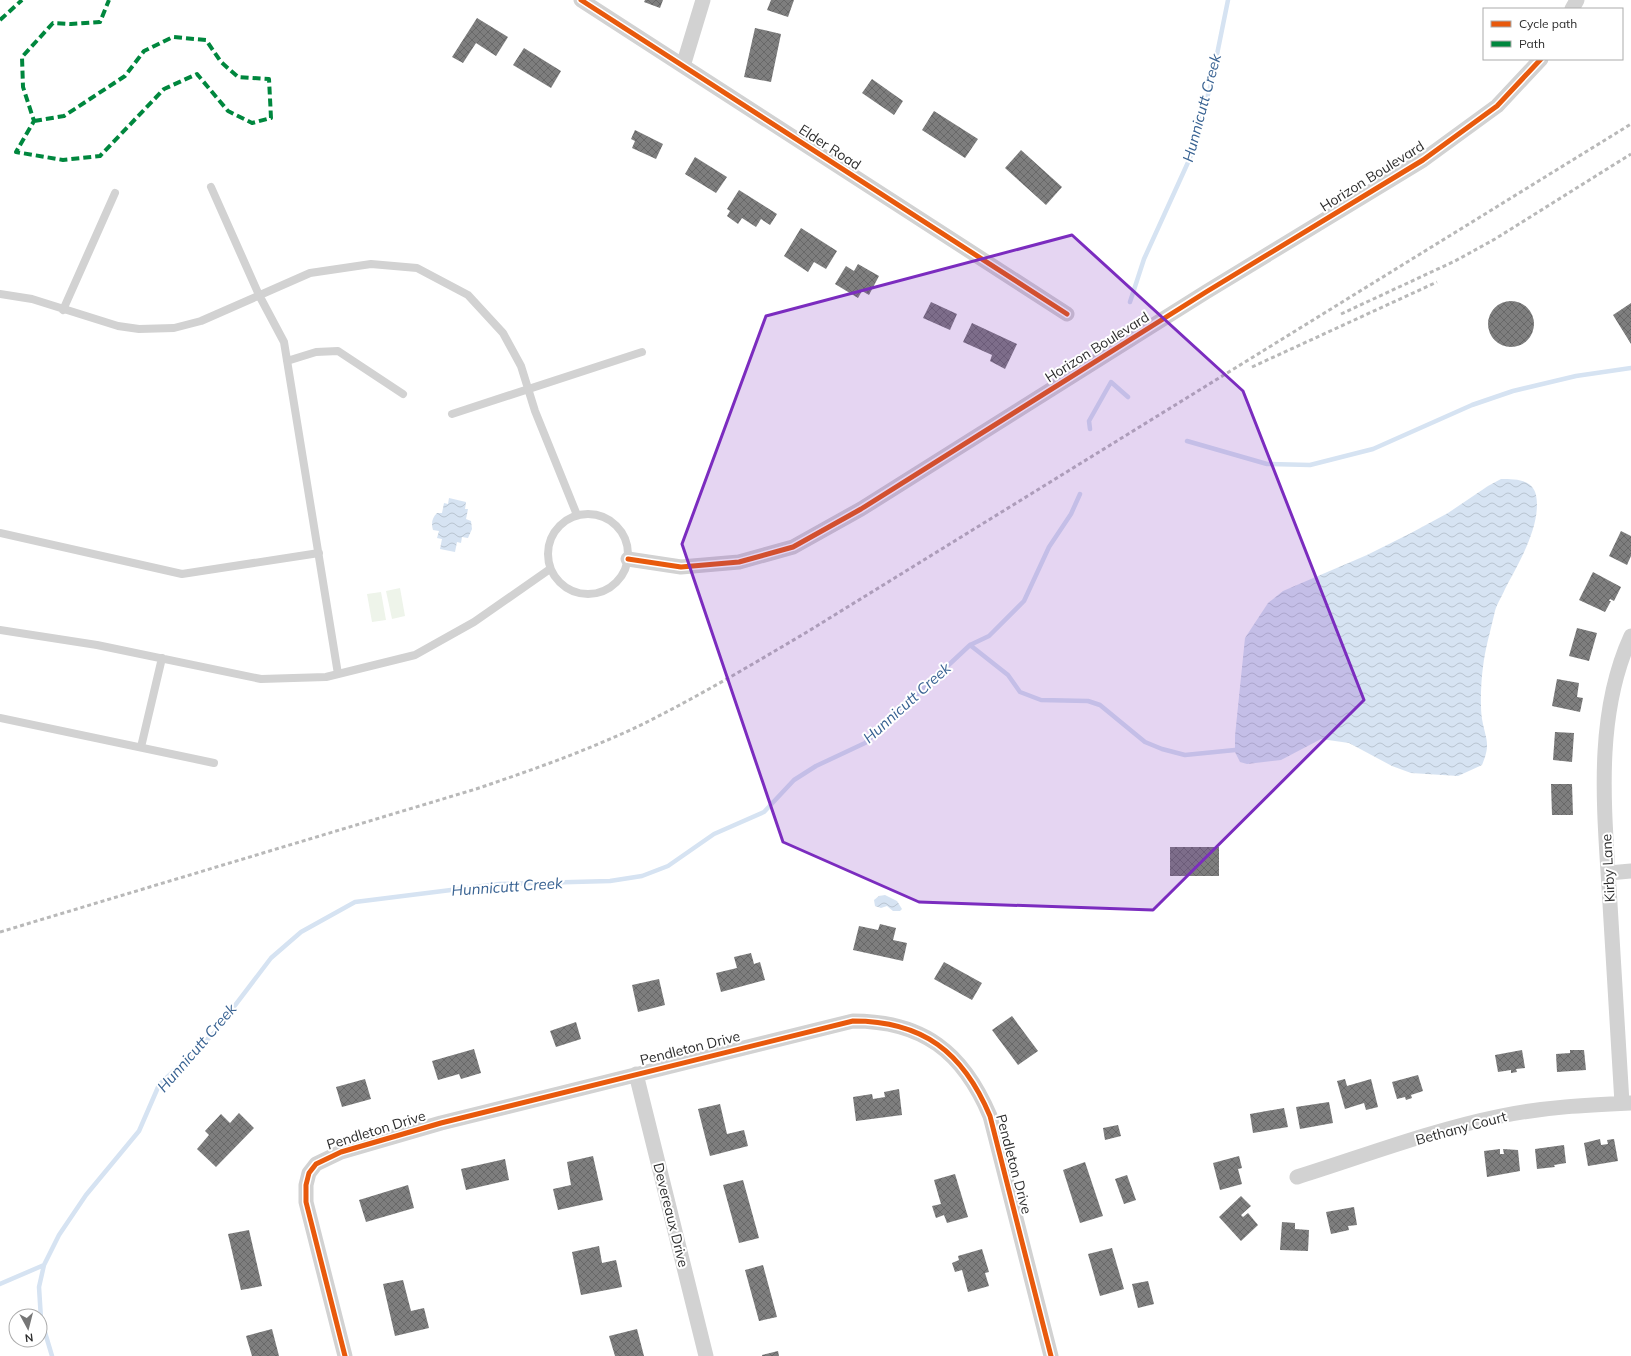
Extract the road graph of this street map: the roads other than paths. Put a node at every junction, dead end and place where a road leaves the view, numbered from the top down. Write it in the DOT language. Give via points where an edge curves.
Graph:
graph roads {
  1 [pos="580,0"];
  2 [pos="703,0"];
  3 [pos="1539,60"];
  4 [pos="683,66"];
  5 [pos="211,187"];
  6 [pos="115,193"];
  7 [pos="0,294"];
  8 [pos="259,295"];
  9 [pos="62,310"];
  10 [pos="1067,314"];
  11 [pos="642,352"];
  12 [pos="287,361"];
  13 [pos="528,390"];
  14 [pos="403,394"];
  15 [pos="452,414"];
  16 [pos="577,515"];
  17 [pos="0,533"];
  18 [pos="319,553"];
  19 [pos="628,559"];
  20 [pos="550,568"];
  21 [pos="0,630"];
  22 [pos="1631,636"];
  23 [pos="162,658"];
  24 [pos="338,674"];
  25 [pos="0,718"];
  26 [pos="141,747"];
  27 [pos="214,763"];
  28 [pos="1631,871"];
  29 [pos="1609,873"];
  30 [pos="636,1074"];
  31 [pos="1626,1103"];
  32 [pos="1296,1177"];
  33 [pos="344,1356"];
  34 [pos="706,1356"];
  35 [pos="1051,1356"];
  1 -- 4 [label="street, Elder Road"];
  2 -- 4 [label="street"];
  3 -- 19 [label="street, Horizon Boulevard" via="1497,106 1423,160 1199,296 861,509 793,547 739,562 681,567"];
  4 -- 10 [label="street, Elder Road"];
  5 -- 8 [label="lane"];
  6 -- 9 [label="lane"];
  7 -- 9 [label="lane" via="32,299"];
  8 -- 9 [label="lane" via="201,321 174,328 139,329 118,326"];
  8 -- 12 [label="lane" via="284,342"];
  8 -- 13 [label="lane" via="310,273 371,264 417,268 468,295 503,333 521,366"];
  11 -- 13 [label="lane"];
  12 -- 14 [label="lane" via="316,352 338,351"];
  12 -- 18 [label="lane"];
  13 -- 15 [label="lane"];
  13 -- 16 [label="lane"];
  16 -- 19 [label="lane" via="603,516 614,523 623,533 628,546"];
  16 -- 20 [label="lane" via="555,530 548,556"];
  17 -- 18 [label="lane" via="182,574"];
  18 -- 24 [label="lane"];
  19 -- 20 [label="lane" via="624,572 617,582 606,590 593,594 580,593 568,588 557,580"];
  20 -- 24 [label="lane" via="474,622 415,655"];
  21 -- 23 [label="lane" via="97,644"];
  22 -- 29 [label="street, Kirby Lane" via="1613,694 1605,749"];
  23 -- 24 [label="lane" via="261,679 326,677"];
  23 -- 26 [label="lane"];
  25 -- 26 [label="lane"];
  26 -- 27 [label="lane"];
  28 -- 29 [label="street"];
  29 -- 31 [label="street, Kirby Lane"];
  30 -- 33 [label="street, Pendleton Drive" via="441,1123 342,1152 316,1164 309,1173 306,1202"];
  30 -- 34 [label="street, Devereaux Drive"];
  30 -- 35 [label="street, Pendleton Drive" via="853,1021 894,1024 915,1031 954,1057 979,1091 990,1116"];
  31 -- 32 [label="street, Bethany Court" via="1531,1111 1470,1123"];
}
